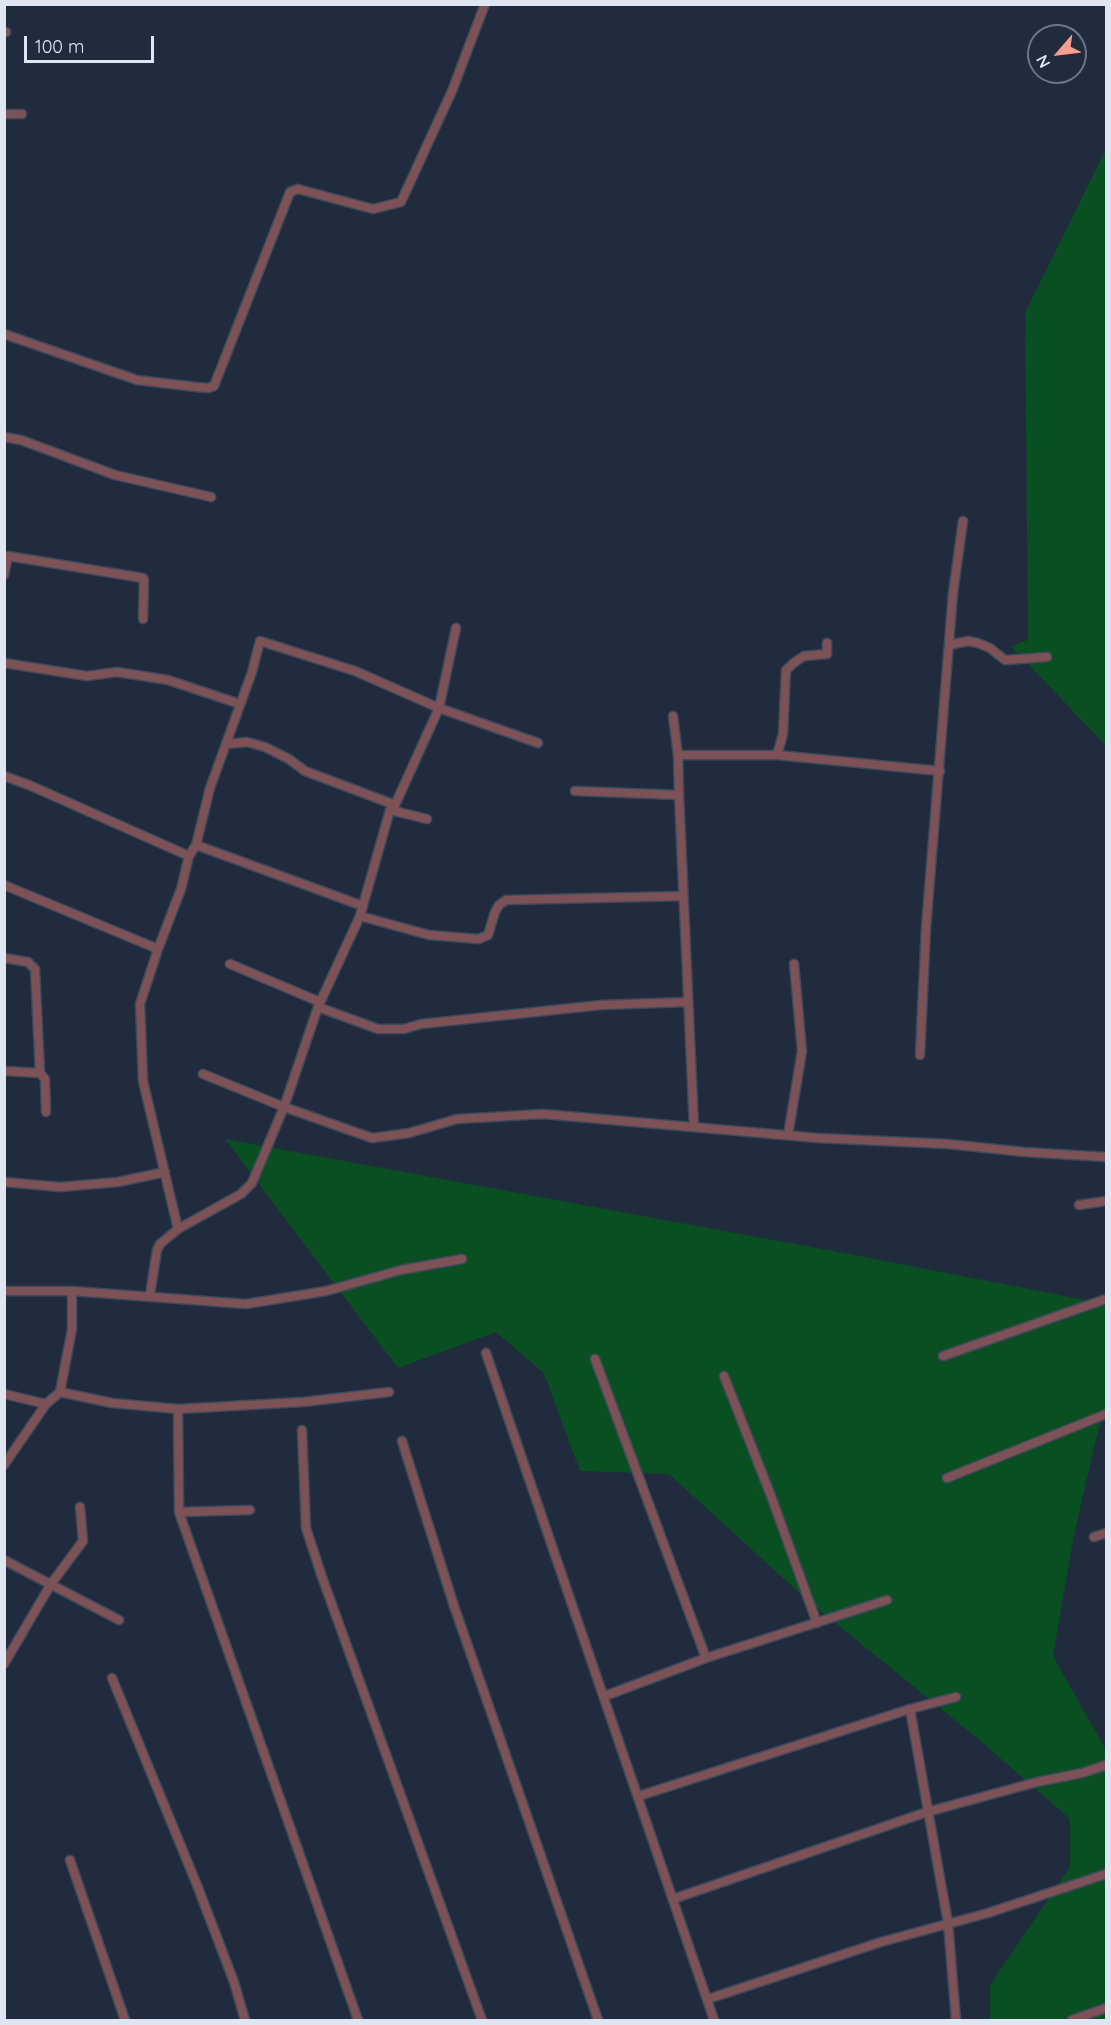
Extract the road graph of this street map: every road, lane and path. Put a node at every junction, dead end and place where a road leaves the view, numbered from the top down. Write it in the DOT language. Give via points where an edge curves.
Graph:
graph roads {
  1 [pos="485,4"];
  2 [pos="4,114"];
  3 [pos="22,114"];
  4 [pos="4,334"];
  5 [pos="4,437"];
  6 [pos="211,497"];
  7 [pos="963,521"];
  8 [pos="6,555"];
  9 [pos="4,575"];
  10 [pos="143,619"];
  11 [pos="456,628"];
  12 [pos="827,643"];
  13 [pos="949,645"];
  14 [pos="1047,657"];
  15 [pos="4,663"];
  16 [pos="240,704"];
  17 [pos="439,708"];
  18 [pos="673,716"];
  19 [pos="538,743"];
  20 [pos="226,744"];
  21 [pos="678,755"];
  22 [pos="777,755"];
  23 [pos="940,771"];
  24 [pos="4,776"];
  25 [pos="574,791"];
  26 [pos="680,795"];
  27 [pos="393,808"];
  28 [pos="427,819"];
  29 [pos="196,845"];
  30 [pos="189,855"];
  31 [pos="4,885"];
  32 [pos="683,896"];
  33 [pos="363,906"];
  34 [pos="360,916"];
  35 [pos="158,949"];
  36 [pos="4,958"];
  37 [pos="230,964"];
  38 [pos="794,964"];
  39 [pos="687,1002"];
  40 [pos="319,1005"];
  41 [pos="920,1055"];
  42 [pos="4,1071"];
  43 [pos="40,1073"];
  44 [pos="203,1074"];
  45 [pos="284,1107"];
  46 [pos="46,1112"];
  47 [pos="694,1127"];
  48 [pos="788,1135"];
  49 [pos="1107,1157"];
  50 [pos="165,1172"];
  51 [pos="4,1182"];
  52 [pos="1107,1201"];
  53 [pos="1080,1205"];
  54 [pos="178,1229"];
  55 [pos="462,1259"];
  56 [pos="4,1291"];
  57 [pos="72,1291"];
  58 [pos="150,1295"];
  59 [pos="1107,1299"];
  60 [pos="486,1353"];
  61 [pos="943,1356"];
  62 [pos="595,1359"];
  63 [pos="724,1376"];
  64 [pos="60,1392"];
  65 [pos="389,1392"];
  66 [pos="4,1394"];
  67 [pos="46,1404"];
  68 [pos="177,1409"];
  69 [pos="1107,1414"];
  70 [pos="302,1430"];
  71 [pos="402,1441"];
  72 [pos="4,1465"];
  73 [pos="947,1478"];
  74 [pos="80,1507"];
  75 [pos="250,1510"];
  76 [pos="179,1512"];
  77 [pos="1107,1533"];
  78 [pos="1094,1538"];
  79 [pos="4,1560"];
  80 [pos="51,1584"];
  81 [pos="887,1600"];
  82 [pos="119,1620"];
  83 [pos="817,1623"];
  84 [pos="706,1658"];
  85 [pos="4,1664"];
  86 [pos="112,1678"];
  87 [pos="604,1696"];
  88 [pos="956,1697"];
  89 [pos="910,1709"];
  90 [pos="1107,1765"];
  91 [pos="639,1796"];
  92 [pos="927,1812"];
  93 [pos="70,1860"];
  94 [pos="1107,1874"];
  95 [pos="673,1899"];
  96 [pos="948,1923"];
  97 [pos="708,2000"];
  98 [pos="1107,2008"];
  99 [pos="125,2020"];
  100 [pos="245,2020"];
  101 [pos="358,2020"];
  102 [pos="482,2020"];
  103 [pos="598,2020"];
  104 [pos="714,2020"];
  105 [pos="956,2020"];
  106 [pos="1072,2020"];
  1 -- 4 [label="street" via="452,91 401,202 373,209 298,189 290,192 214,386 137,380"];
  2 -- 3 [label="street"];
  5 -- 6 [label="street" via="115,475"];
  7 -- 13 [label="street"];
  8 -- 9 [label="street"];
  8 -- 10 [label="street" via="143,578"];
  11 -- 17 [label="street"];
  12 -- 22 [label="street" via="827,654 804,657 786,670 783,734"];
  13 -- 14 [label="street" via="978,643 1005,660"];
  13 -- 23 [label="street"];
  15 -- 16 [label="street" via="87,676 117,672 168,680"];
  16 -- 17 [label="street" via="260,641 355,671"];
  16 -- 20 [label="street"];
  17 -- 19 [label="street"];
  17 -- 27 [label="street"];
  18 -- 21 [label="street"];
  20 -- 27 [label="street" via="247,742 265,747 305,771"];
  20 -- 29 [label="street"];
  21 -- 22 [label="street"];
  21 -- 26 [label="street"];
  22 -- 23 [label="street"];
  23 -- 41 [label="street"];
  24 -- 30 [label="street"];
  25 -- 26 [label="street"];
  26 -- 32 [label="street"];
  27 -- 28 [label="street"];
  27 -- 33 [label="street"];
  29 -- 30 [label="street"];
  29 -- 33 [label="street"];
  30 -- 35 [label="street" via="181,889"];
  31 -- 35 [label="street"];
  32 -- 34 [label="street" via="506,900 495,912 488,935 479,939 429,935"];
  32 -- 39 [label="street"];
  33 -- 34 [label="street"];
  34 -- 40 [label="street"];
  35 -- 50 [label="street" via="140,1004 143,1081"];
  36 -- 43 [label="street" via="28,962 35,969"];
  37 -- 40 [label="street"];
  38 -- 48 [label="street" via="802,1051"];
  39 -- 40 [label="street" via="601,1005 404,1029 378,1029"];
  39 -- 47 [label="street"];
  40 -- 45 [label="street"];
  42 -- 43 [label="street"];
  43 -- 46 [label="street" via="45,1079"];
  44 -- 45 [label="street"];
  45 -- 47 [label="street" via="372,1137 409,1133 456,1119 543,1114"];
  45 -- 54 [label="street" via="248,1189"];
  47 -- 48 [label="street"];
  48 -- 49 [label="street"];
  50 -- 51 [label="street" via="118,1182 60,1187"];
  50 -- 54 [label="street"];
  52 -- 53 [label="street"];
  54 -- 58 [label="street" via="157,1250"];
  55 -- 58 [label="street" via="401,1270 326,1291 246,1304"];
  56 -- 57 [label="street"];
  57 -- 58 [label="street"];
  57 -- 64 [label="street" via="72,1329"];
  59 -- 61 [label="street"];
  60 -- 87 [label="street"];
  62 -- 84 [label="street"];
  63 -- 83 [label="street"];
  64 -- 67 [label="street"];
  64 -- 68 [label="street" via="112,1403"];
  65 -- 68 [label="street" via="303,1402"];
  66 -- 67 [label="street"];
  67 -- 72 [label="street"];
  68 -- 76 [label="street"];
  69 -- 73 [label="street"];
  70 -- 102 [label="street" via="306,1528"];
  71 -- 103 [label="street" via="454,1606"];
  74 -- 80 [label="street" via="83,1541"];
  75 -- 76 [label="street"];
  76 -- 101 [label="street"];
  77 -- 78 [label="street"];
  79 -- 80 [label="street"];
  80 -- 82 [label="street"];
  80 -- 85 [label="street"];
  81 -- 83 [label="street"];
  83 -- 84 [label="street"];
  84 -- 87 [label="street"];
  86 -- 100 [label="street" via="201,1896"];
  87 -- 91 [label="street"];
  88 -- 89 [label="street"];
  89 -- 91 [label="street"];
  89 -- 92 [label="street"];
  90 -- 92 [label="street"];
  91 -- 95 [label="street"];
  92 -- 95 [label="street"];
  92 -- 96 [label="street"];
  93 -- 99 [label="street"];
  94 -- 96 [label="street" via="988,1914"];
  95 -- 97 [label="street"];
  96 -- 97 [label="street"];
  96 -- 105 [label="street"];
  97 -- 104 [label="street"];
  98 -- 106 [label="street"];
}
